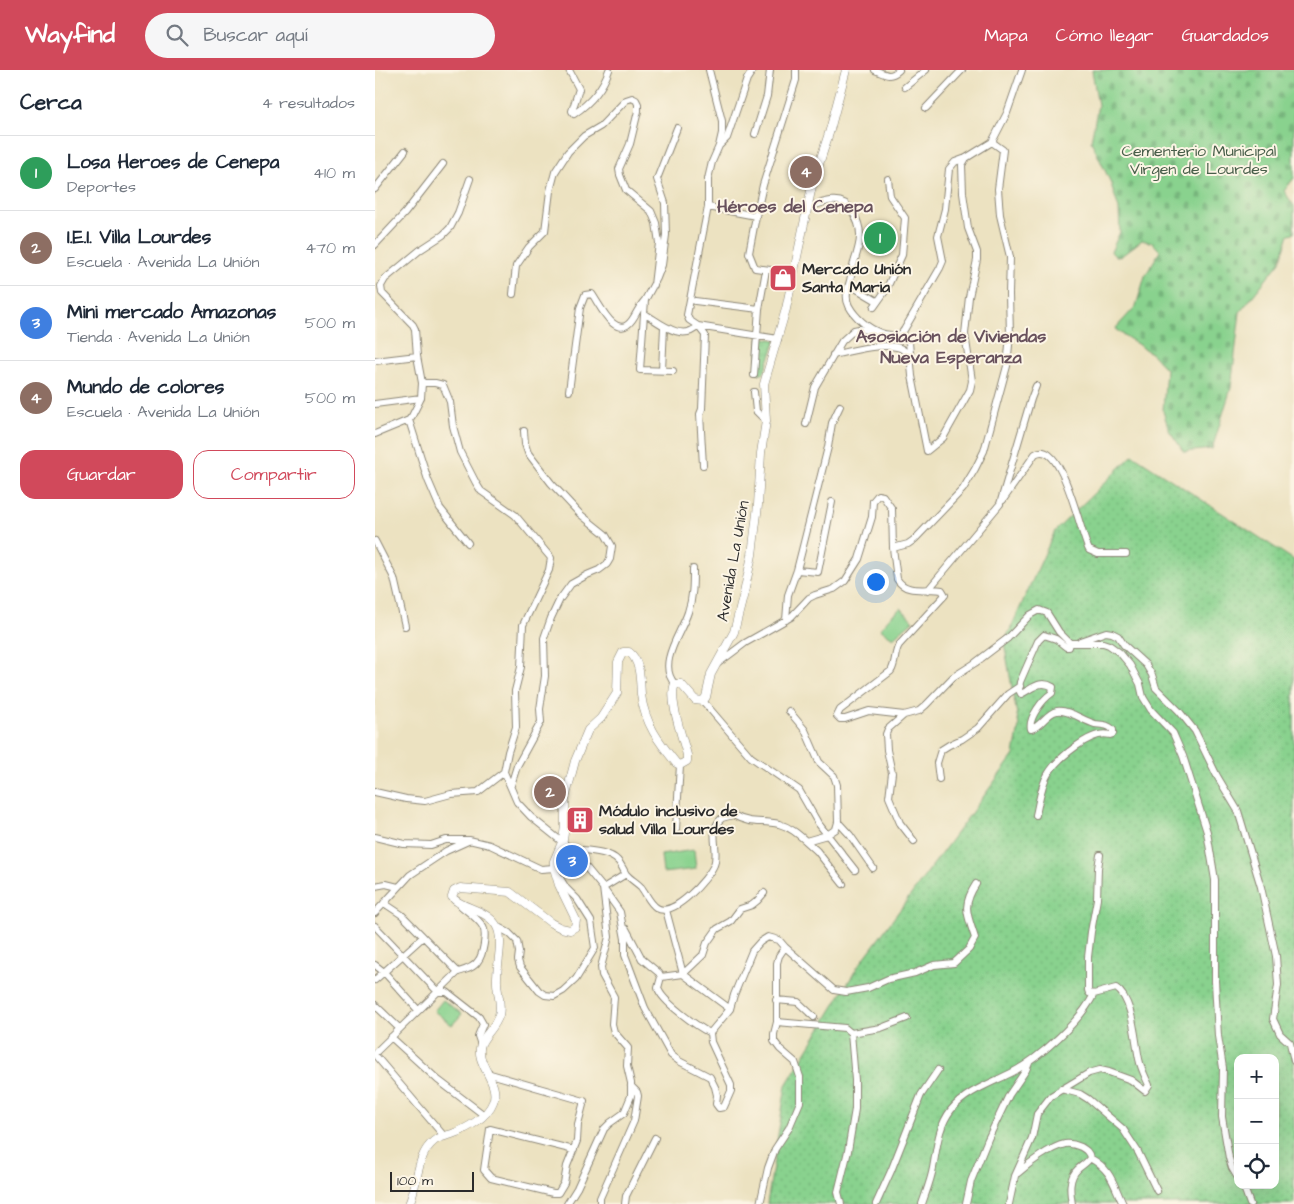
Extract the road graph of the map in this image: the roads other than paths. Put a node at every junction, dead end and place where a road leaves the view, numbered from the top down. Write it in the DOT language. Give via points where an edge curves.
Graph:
graph roads {
  1 [pos="569,70"];
  2 [pos="609,70"];
  3 [pos="709,70"];
  4 [pos="753,70"];
  5 [pos="770,70"];
  6 [pos="796,70"];
  7 [pos="846,70"];
  8 [pos="875,70"];
  9 [pos="899,70"];
  10 [pos="926,70"];
  11 [pos="962,70"];
  12 [pos="1022,70"];
  13 [pos="905,87"];
  14 [pos="925,108"];
  15 [pos="677,128"];
  16 [pos="755,134"];
  17 [pos="993,142"];
  18 [pos="719,146"];
  19 [pos="405,151"];
  20 [pos="966,158"];
  21 [pos="443,164"];
  22 [pos="888,178"];
  23 [pos="470,179"];
  24 [pos="375,189"];
  25 [pos="708,207"];
  26 [pos="808,208"];
  27 [pos="756,216"];
  28 [pos="375,245"];
  29 [pos="766,270"];
  30 [pos="792,274"];
  31 [pos="850,281"];
  32 [pos="653,285"];
  33 [pos="513,294"];
  34 [pos="645,300"];
  35 [pos="695,301"];
  36 [pos="759,309"];
  37 [pos="645,314"];
  38 [pos="697,326"];
  39 [pos="664,327"];
  40 [pos="880,332"];
  41 [pos="895,335"];
  42 [pos="756,336"];
  43 [pos="778,338"];
  44 [pos="833,355"];
  45 [pos="909,355"];
  46 [pos="417,356"];
  47 [pos="375,361"];
  48 [pos="662,370"];
  49 [pos="673,371"];
  50 [pos="754,375"];
  51 [pos="422,383"];
  52 [pos="1036,386"];
  53 [pos="569,392"];
  54 [pos="754,392"];
  55 [pos="421,398"];
  56 [pos="375,404"];
  57 [pos="840,406"];
  58 [pos="409,420"];
  59 [pos="766,420"];
  60 [pos="806,424"];
  61 [pos="524,431"];
  62 [pos="375,434"];
  63 [pos="703,465"];
  64 [pos="832,502"];
  65 [pos="1000,504"];
  66 [pos="375,541"];
  67 [pos="468,543"];
  68 [pos="893,548"];
  69 [pos="1126,554"];
  70 [pos="693,570"];
  71 [pos="797,570"];
  72 [pos="928,590"];
  73 [pos="786,620"];
  74 [pos="405,626"];
  75 [pos="1073,642"];
  76 [pos="716,665"];
  77 [pos="675,684"];
  78 [pos="1020,686"];
  79 [pos="703,701"];
  80 [pos="789,712"];
  81 [pos="904,715"];
  82 [pos="680,765"];
  83 [pos="504,772"];
  84 [pos="939,779"];
  85 [pos="511,785"];
  86 [pos="375,792"];
  87 [pos="1036,815"];
  88 [pos="838,822"];
  89 [pos="676,829"];
  90 [pos="827,835"];
  91 [pos="375,837"];
  92 [pos="469,840"];
  93 [pos="914,840"];
  94 [pos="806,841"];
  95 [pos="562,843"];
  96 [pos="571,849"];
  97 [pos="1100,855"];
  98 [pos="554,868"];
  99 [pos="873,868"];
  100 [pos="855,870"];
  101 [pos="626,874"];
  102 [pos="843,884"];
  103 [pos="976,884"];
  104 [pos="375,886"];
  105 [pos="398,887"];
  106 [pos="603,888"];
  107 [pos="764,893"];
  108 [pos="456,901"];
  109 [pos="384,903"];
  110 [pos="666,910"];
  111 [pos="375,913"];
  112 [pos="375,926"];
  113 [pos="624,926"];
  114 [pos="497,927"];
  115 [pos="423,937"];
  116 [pos="785,947"];
  117 [pos="403,954"];
  118 [pos="375,965"];
  119 [pos="383,972"];
  120 [pos="458,972"];
  121 [pos="683,974"];
  122 [pos="661,977"];
  123 [pos="375,980"];
  124 [pos="438,992"];
  125 [pos="1095,994"];
  126 [pos="777,1000"];
  127 [pos="375,1005"];
  128 [pos="730,1008"];
  129 [pos="418,1010"];
  130 [pos="814,1017"];
  131 [pos="907,1018"];
  132 [pos="777,1022"];
  133 [pos="399,1028"];
  134 [pos="710,1033"];
  135 [pos="851,1033"];
  136 [pos="391,1037"];
  137 [pos="481,1045"];
  138 [pos="376,1051"];
  139 [pos="1294,1061"];
  140 [pos="1029,1062"];
  141 [pos="938,1070"];
  142 [pos="487,1072"];
  143 [pos="631,1086"];
  144 [pos="1060,1089"];
  145 [pos="484,1115"];
  146 [pos="444,1136"];
  147 [pos="655,1138"];
  148 [pos="574,1150"];
  149 [pos="1090,1158"];
  150 [pos="1234,1171"];
  151 [pos="1015,1176"];
  152 [pos="1244,1189"];
  153 [pos="1157,1191"];
  154 [pos="409,1204"];
  155 [pos="567,1204"];
  156 [pos="599,1204"];
  157 [pos="625,1204"];
  158 [pos="760,1204"];
  159 [pos="841,1204"];
  160 [pos="876,1204"];
  161 [pos="921,1204"];
  162 [pos="966,1204"];
  163 [pos="1009,1204"];
  164 [pos="1072,1204"];
  165 [pos="1123,1204"];
  166 [pos="1250,1204"];
  1 -- 2 [label="street" via="579,89 572,111 574,114 597,92"];
  3 -- 18 [label="street" via="722,121"];
  4 -- 18 [label="street" via="727,138"];
  5 -- 16 [label="street" via="767,96"];
  6 -- 27 [label="street" via="796,80"];
  7 -- 26 [label="main road, Avenida La Unión"];
  8 -- 9 [label="street" via="889,76"];
  10 -- 13 [label="street"];
  11 -- 14 [label="street"];
  12 -- 17 [label="street"];
  15 -- 32 [label="street" via="657,179 665,203 667,235 662,265"];
  17 -- 20 [label="street"];
  17 -- 68 [label="street" via="1003,150 998,189 1000,215 1010,257 1007,366 984,451 963,489 915,539"];
  18 -- 25 [label="street" via="708,179"];
  19 -- 24 [label="street"];
  20 -- 41 [label="street" via="955,162 948,173 945,209 938,236 943,261 904,330"];
  20 -- 45 [label="street" via="962,165 963,200 977,252 965,334 972,381 943,438 927,451"];
  21 -- 28 [label="street"];
  22 -- 31 [label="street" via="890,196 905,222 902,255 875,304"];
  23 -- 46 [label="street" via="451,228 419,250 382,284 382,292 413,324"];
  25 -- 27 [label="street"];
  25 -- 38 [label="street" via="687,307 689,320"];
  26 -- 30 [label="main road, Avenida La Unión"];
  26 -- 31 [label="street" via="827,200 849,205 861,238"];
  27 -- 29 [label="street" via="749,253 755,268"];
  29 -- 30 [label="street"];
  29 -- 36 [label="street"];
  30 -- 43 [label="main road, Avenida La Unión"];
  31 -- 40 [label="street" via="847,292 849,306 863,323"];
  32 -- 33 [label="street" via="659,243 656,223 651,211 626,190 619,169 630,144 638,111 638,104 632,98 626,100 601,126 584,136 555,172 546,228 516,266"];
  32 -- 34 [label="street"];
  34 -- 37 [label="street"];
  34 -- 53 [label="street" via="631,321 618,328 601,310 592,294 585,295"];
  35 -- 36 [label="street"];
  36 -- 42 [label="street"];
  37 -- 39 [label="street"];
  37 -- 48 [label="street" via="641,370"];
  38 -- 39 [label="street" via="676,332"];
  38 -- 42 [label="street"];
  38 -- 63 [label="street" via="705,338 703,409 700,414"];
  39 -- 48 [label="street"];
  40 -- 41 [label="street"];
  40 -- 44 [label="street" via="854,330"];
  41 -- 45 [label="street" via="909,342"];
  42 -- 43 [label="street"];
  42 -- 50 [label="street"];
  43 -- 59 [label="main road, Avenida La Unión" via="764,384"];
  44 -- 45 [label="street" via="860,348 888,346 900,348"];
  44 -- 60 [label="street" via="815,387"];
  46 -- 47 [label="street"];
  46 -- 51 [label="street"];
  48 -- 49 [label="street"];
  51 -- 55 [label="street"];
  51 -- 83 [label="street" via="443,385 451,402 460,452 481,491 515,515 551,558 549,570 523,625 521,668 515,691 516,727"];
  52 -- 65 [label="street"];
  54 -- 59 [label="street" via="756,411"];
  55 -- 56 [label="street"];
  55 -- 58 [label="street"];
  57 -- 71 [label="street" via="832,423"];
  58 -- 62 [label="street"];
  58 -- 67 [label="street" via="440,508"];
  59 -- 76 [label="main road, Avenida La Unión" via="752,555 734,632"];
  61 -- 85 [label="street" via="528,453 551,483 580,514 605,534 612,546 607,564 571,584 551,618 544,638 541,722 517,766"];
  64 -- 71 [label="street" via="818,572"];
  65 -- 69 [label="street" via="1035,454 1043,452 1056,462 1067,480 1089,550 1098,554"];
  65 -- 72 [label="street"];
  66 -- 74 [label="street" via="394,578"];
  68 -- 72 [label="street" via="899,583"];
  68 -- 73 [label="street" via="892,509 883,496 878,495 873,501 872,517 859,559 845,581 834,589 809,598"];
  70 -- 77 [label="street" via="689,611 669,660 669,674"];
  71 -- 73 [label="street" via="788,595"];
  72 -- 81 [label="street" via="942,590 945,596 899,645 891,671 840,710 837,716 845,720 869,711"];
  73 -- 76 [label="street" via="745,643"];
  75 -- 78 [label="street" via="1066,647 1048,635 1042,636"];
  75 -- 81 [label="street" via="1059,632 1047,613 1042,610 1035,612 1008,638 953,677 927,705"];
  75 -- 139 [label="street" via="1106,632 1118,636 1145,665 1156,688 1195,732 1238,811 1261,887 1276,956 1278,985 1273,1019 1280,1034 1290,1043"];
  75 -- 150 [label="street" via="1109,645 1130,665 1151,710 1173,733 1207,832 1215,880 1215,981 1223,1068 1222,1117"];
  76 -- 79 [label="main road, Avenida La Unión"];
  77 -- 79 [label="main road" via="684,686 695,700"];
  77 -- 82 [label="main road" via="673,700 687,755 687,761"];
  78 -- 84 [label="street" via="1008,694 978,728 941,750 937,763"];
  78 -- 87 [label="street" via="1021,694 1041,684 1053,687 1032,719 1031,729 1050,714 1065,711 1113,730 1111,735 1105,733 1091,737 1077,745 1054,766 1047,775"];
  79 -- 90 [label="street" via="751,757 799,790"];
  80 -- 88 [label="street" via="805,730 819,762 834,776"];
  81 -- 93 [label="street" via="886,734 892,773 889,797 900,824"];
  82 -- 89 [label="street"];
  82 -- 95 [label="main road" via="655,735 641,696 641,678 635,657 623,652 618,662 617,693 601,718 588,730 575,761 565,799"];
  83 -- 85 [label="street"];
  83 -- 86 [label="street" via="478,792 451,794 425,801"];
  85 -- 95 [label="street" via="517,802"];
  88 -- 90 [label="street"];
  88 -- 99 [label="street"];
  90 -- 94 [label="street"];
  90 -- 100 [label="street"];
  91 -- 92 [label="street" via="404,844 431,845 446,840"];
  92 -- 98 [label="street" via="489,845 541,868"];
  92 -- 105 [label="street" via="446,851"];
  94 -- 102 [label="street"];
  94 -- 110 [label="street" via="779,824 744,821 733,815 722,818 715,829 715,863 706,878 683,901"];
  95 -- 96 [label="street"];
  95 -- 98 [label="main road"];
  96 -- 101 [label="street" via="597,852 617,859"];
  96 -- 106 [label="street"];
  97 -- 125 [label="street" via="1088,957 1088,990"];
  98 -- 108 [label="main road" via="576,920 576,926 571,930 551,923 510,892 459,888 452,896"];
  98 -- 114 [label="street" via="591,920 595,948 576,979 555,996 545,995 520,967 517,941"];
  101 -- 106 [label="street"];
  101 -- 110 [label="street" via="657,908"];
  103 -- 116 [label="street" via="967,904 975,938 969,949 953,963 888,979 867,988 840,992"];
  104 -- 105 [label="street"];
  105 -- 109 [label="street"];
  106 -- 113 [label="street" via="620,912"];
  106 -- 143 [label="street" via="609,937 602,975 614,997 614,1032 629,1052 627,1066"];
  107 -- 121 [label="street" via="757,902 740,909 731,921 717,929 703,955"];
  108 -- 114 [label="main road" via="482,912"];
  108 -- 120 [label="street" via="482,925 485,934 479,961"];
  109 -- 111 [label="street"];
  109 -- 115 [label="street" via="402,915"];
  110 -- 121 [label="street"];
  112 -- 117 [label="street"];
  113 -- 122 [label="street" via="642,959"];
  113 -- 134 [label="street" via="625,955 645,1008 671,1055 710,1077 715,1086 717,1107 721,1108 731,1085"];
  114 -- 137 [label="main road" via="500,953 497,983 501,1004 492,1030"];
  115 -- 117 [label="street"];
  115 -- 120 [label="street"];
  116 -- 126 [label="street" via="777,963"];
  116 -- 128 [label="street" via="774,938 768,937 760,942 752,952"];
  117 -- 119 [label="street"];
  117 -- 124 [label="street"];
  118 -- 119 [label="street"];
  119 -- 123 [label="street"];
  119 -- 129 [label="street"];
  120 -- 124 [label="street"];
  121 -- 122 [label="street"];
  121 -- 128 [label="street"];
  122 -- 134 [label="street" via="658,988 662,997"];
  124 -- 129 [label="street"];
  124 -- 137 [label="street" via="447,992 479,1017 483,1024 478,1036"];
  125 -- 140 [label="street" via="1078,1018"];
  125 -- 144 [label="street" via="1116,988 1124,996 1149,1085 1145,1091 1131,1080 1099,1070"];
  126 -- 130 [label="street" via="798,1002"];
  126 -- 132 [label="street"];
  127 -- 133 [label="street"];
  128 -- 134 [label="street"];
  129 -- 133 [label="street"];
  131 -- 135 [label="street" via="881,1028"];
  132 -- 135 [label="street" via="845,1028"];
  132 -- 158 [label="street" via="774,1041 795,1062 800,1078 800,1102 775,1149"];
  133 -- 136 [label="street"];
  135 -- 159 [label="street" via="855,1108 838,1192"];
  136 -- 138 [label="street"];
  136 -- 145 [label="street" via="438,1080"];
  137 -- 142 [label="main road"];
  138 -- 146 [label="street"];
  140 -- 161 [label="street" via="965,1097 950,1112 940,1130 932,1176"];
  140 -- 162 [label="street" via="988,1139 971,1181"];
  141 -- 160 [label="street" via="921,1095"];
  142 -- 145 [label="main road" via="495,1091 493,1103"];
  142 -- 148 [label="street" via="584,1101"];
  143 -- 155 [label="street" via="631,1096 624,1113 604,1130"];
  143 -- 156 [label="street" via="638,1096 634,1121"];
  144 -- 151 [label="street" via="1037,1114 1032,1138"];
  144 -- 153 [label="street" via="1088,1099 1123,1129"];
  145 -- 146 [label="main road"];
  146 -- 154 [label="main road" via="433,1141 424,1156"];
  147 -- 157 [label="street"];
  148 -- 148 [label="street" via="567,1166 565,1183 553,1193 496,1180 484,1170 490,1129"];
  149 -- 151 [label="street" via="1084,1149 1066,1144 1051,1149"];
  149 -- 164 [label="street" via="1072,1178"];
  149 -- 165 [label="street" via="1111,1177"];
  151 -- 163 [label="street"];
  152 -- 166 [label="street"];
}
